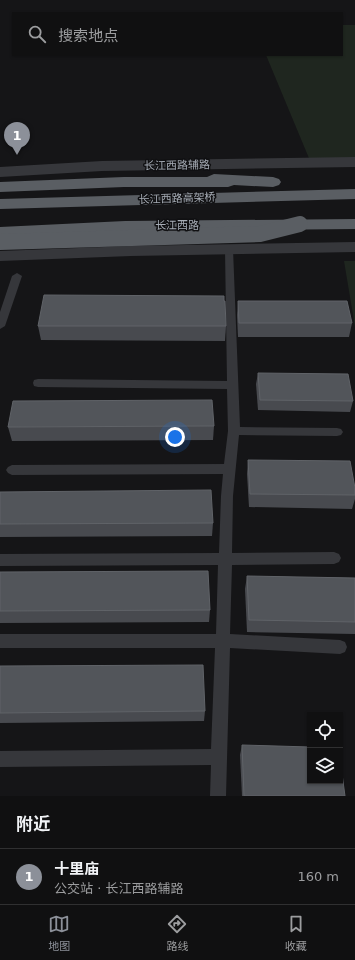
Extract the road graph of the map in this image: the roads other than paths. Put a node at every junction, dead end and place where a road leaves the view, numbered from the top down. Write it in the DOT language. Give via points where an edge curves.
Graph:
graph roads {
  1 [pos="355,162"];
  2 [pos="0,172"];
  3 [pos="0,179"];
  4 [pos="355,181"];
  5 [pos="273,182"];
  6 [pos="0,187"];
  7 [pos="355,194"];
  8 [pos="0,204"];
  9 [pos="355,213"];
  10 [pos="0,219"];
  11 [pos="300,224"];
  12 [pos="355,224"];
  13 [pos="0,232"];
  14 [pos="0,242"];
  15 [pos="355,247"];
  16 [pos="229,249"];
  17 [pos="0,256"];
  18 [pos="17,276"];
  19 [pos="0,326"];
  20 [pos="38,383"];
  21 [pos="233,385"];
  22 [pos="234,430"];
  23 [pos="337,432"];
  24 [pos="230,469"];
  25 [pos="12,470"];
  26 [pos="226,558"];
  27 [pos="334,558"];
  28 [pos="0,560"];
  29 [pos="0,641"];
  30 [pos="223,641"];
  31 [pos="340,647"];
  32 [pos="219,757"];
  33 [pos="0,759"];
  34 [pos="218,796"];
  1 -- 2 [label="street, 长江西路辅路" via="102,166"];
  3 -- 5 [label="highway" via="112,175"];
  4 -- 5 [label="highway"];
  5 -- 6 [label="highway" via="124,182"];
  7 -- 8 [label="highway, 长江西路高架桥"];
  9 -- 10 [label="highway, 长江西路高架桥" via="117,214"];
  11 -- 12 [label="highway, 长江西路"];
  11 -- 13 [label="highway, 长江西路" via="125,226"];
  11 -- 14 [label="highway, bridge" via="260,234"];
  15 -- 16 [label="street"];
  16 -- 17 [label="street"];
  16 -- 21 [label="lane"];
  18 -- 19 [label="lane"];
  20 -- 21 [label="lane"];
  21 -- 22 [label="lane"];
  22 -- 23 [label="lane"];
  22 -- 24 [label="lane"];
  24 -- 25 [label="lane"];
  24 -- 26 [label="lane"];
  26 -- 27 [label="lane"];
  26 -- 28 [label="lane"];
  26 -- 30 [label="lane"];
  29 -- 30 [label="lane"];
  30 -- 31 [label="lane"];
  30 -- 32 [label="lane"];
  32 -- 33 [label="lane"];
  32 -- 34 [label="lane"];
}
